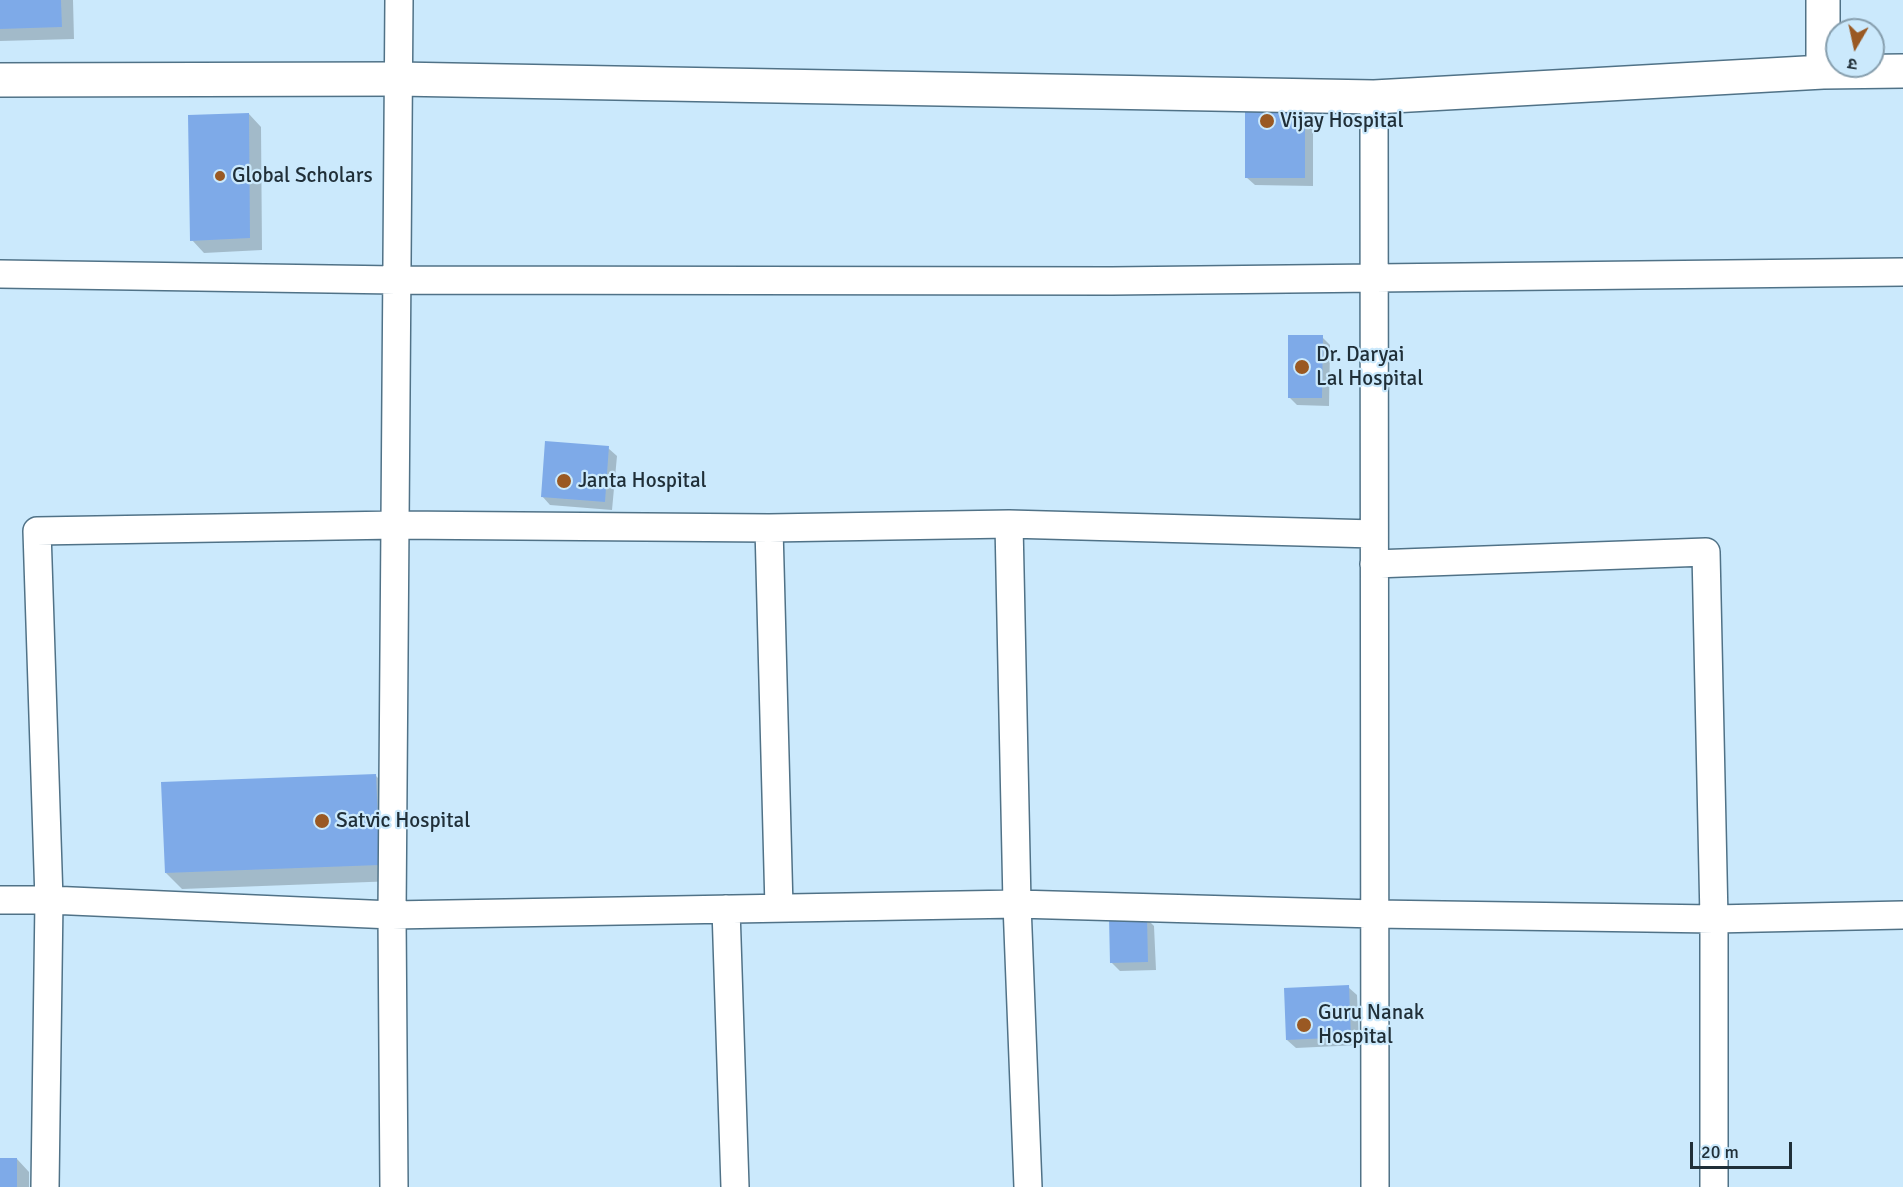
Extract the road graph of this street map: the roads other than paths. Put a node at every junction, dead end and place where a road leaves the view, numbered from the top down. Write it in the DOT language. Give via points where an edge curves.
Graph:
graph roads {
  1 [pos="399,0"];
  2 [pos="1822,0"];
  3 [pos="1903,71"];
  4 [pos="1823,72"];
  5 [pos="398,79"];
  6 [pos="0,80"];
  7 [pos="1374,97"];
  8 [pos="1903,272"];
  9 [pos="0,274"];
  10 [pos="1374,277"];
  11 [pos="396,280"];
  12 [pos="1009,524"];
  13 [pos="396,525"];
  14 [pos="769,528"];
  15 [pos="1374,534"];
  16 [pos="1374,564"];
  17 [pos="0,900"];
  18 [pos="49,900"];
  19 [pos="1017,904"];
  20 [pos="779,908"];
  21 [pos="726,909"];
  22 [pos="1375,914"];
  23 [pos="392,915"];
  24 [pos="1903,915"];
  25 [pos="1714,919"];
  26 [pos="45,1187"];
  27 [pos="394,1187"];
  28 [pos="735,1187"];
  29 [pos="1028,1187"];
  30 [pos="1375,1187"];
  31 [pos="1714,1187"];
  1 -- 5 [label="street"];
  2 -- 4 [label="street"];
  3 -- 4 [label="street"];
  4 -- 7 [label="street"];
  5 -- 6 [label="street"];
  5 -- 7 [label="street"];
  5 -- 11 [label="street"];
  7 -- 10 [label="street"];
  8 -- 10 [label="street"];
  9 -- 11 [label="street"];
  10 -- 11 [label="street" via="1112,281"];
  10 -- 15 [label="street"];
  11 -- 13 [label="street"];
  12 -- 14 [label="street"];
  12 -- 15 [label="street"];
  12 -- 19 [label="street"];
  13 -- 14 [label="street"];
  13 -- 18 [label="street" via="37,531"];
  13 -- 23 [label="street"];
  14 -- 20 [label="street"];
  15 -- 16 [label="street"];
  16 -- 22 [label="street"];
  16 -- 25 [label="street" via="1706,552"];
  17 -- 18 [label="street"];
  18 -- 23 [label="street"];
  18 -- 26 [label="street"];
  19 -- 20 [label="street"];
  19 -- 22 [label="street"];
  19 -- 29 [label="street"];
  20 -- 21 [label="street"];
  21 -- 23 [label="street"];
  21 -- 28 [label="street"];
  22 -- 25 [label="street"];
  22 -- 30 [label="street"];
  23 -- 27 [label="street"];
  24 -- 25 [label="street"];
  25 -- 31 [label="street"];
}
